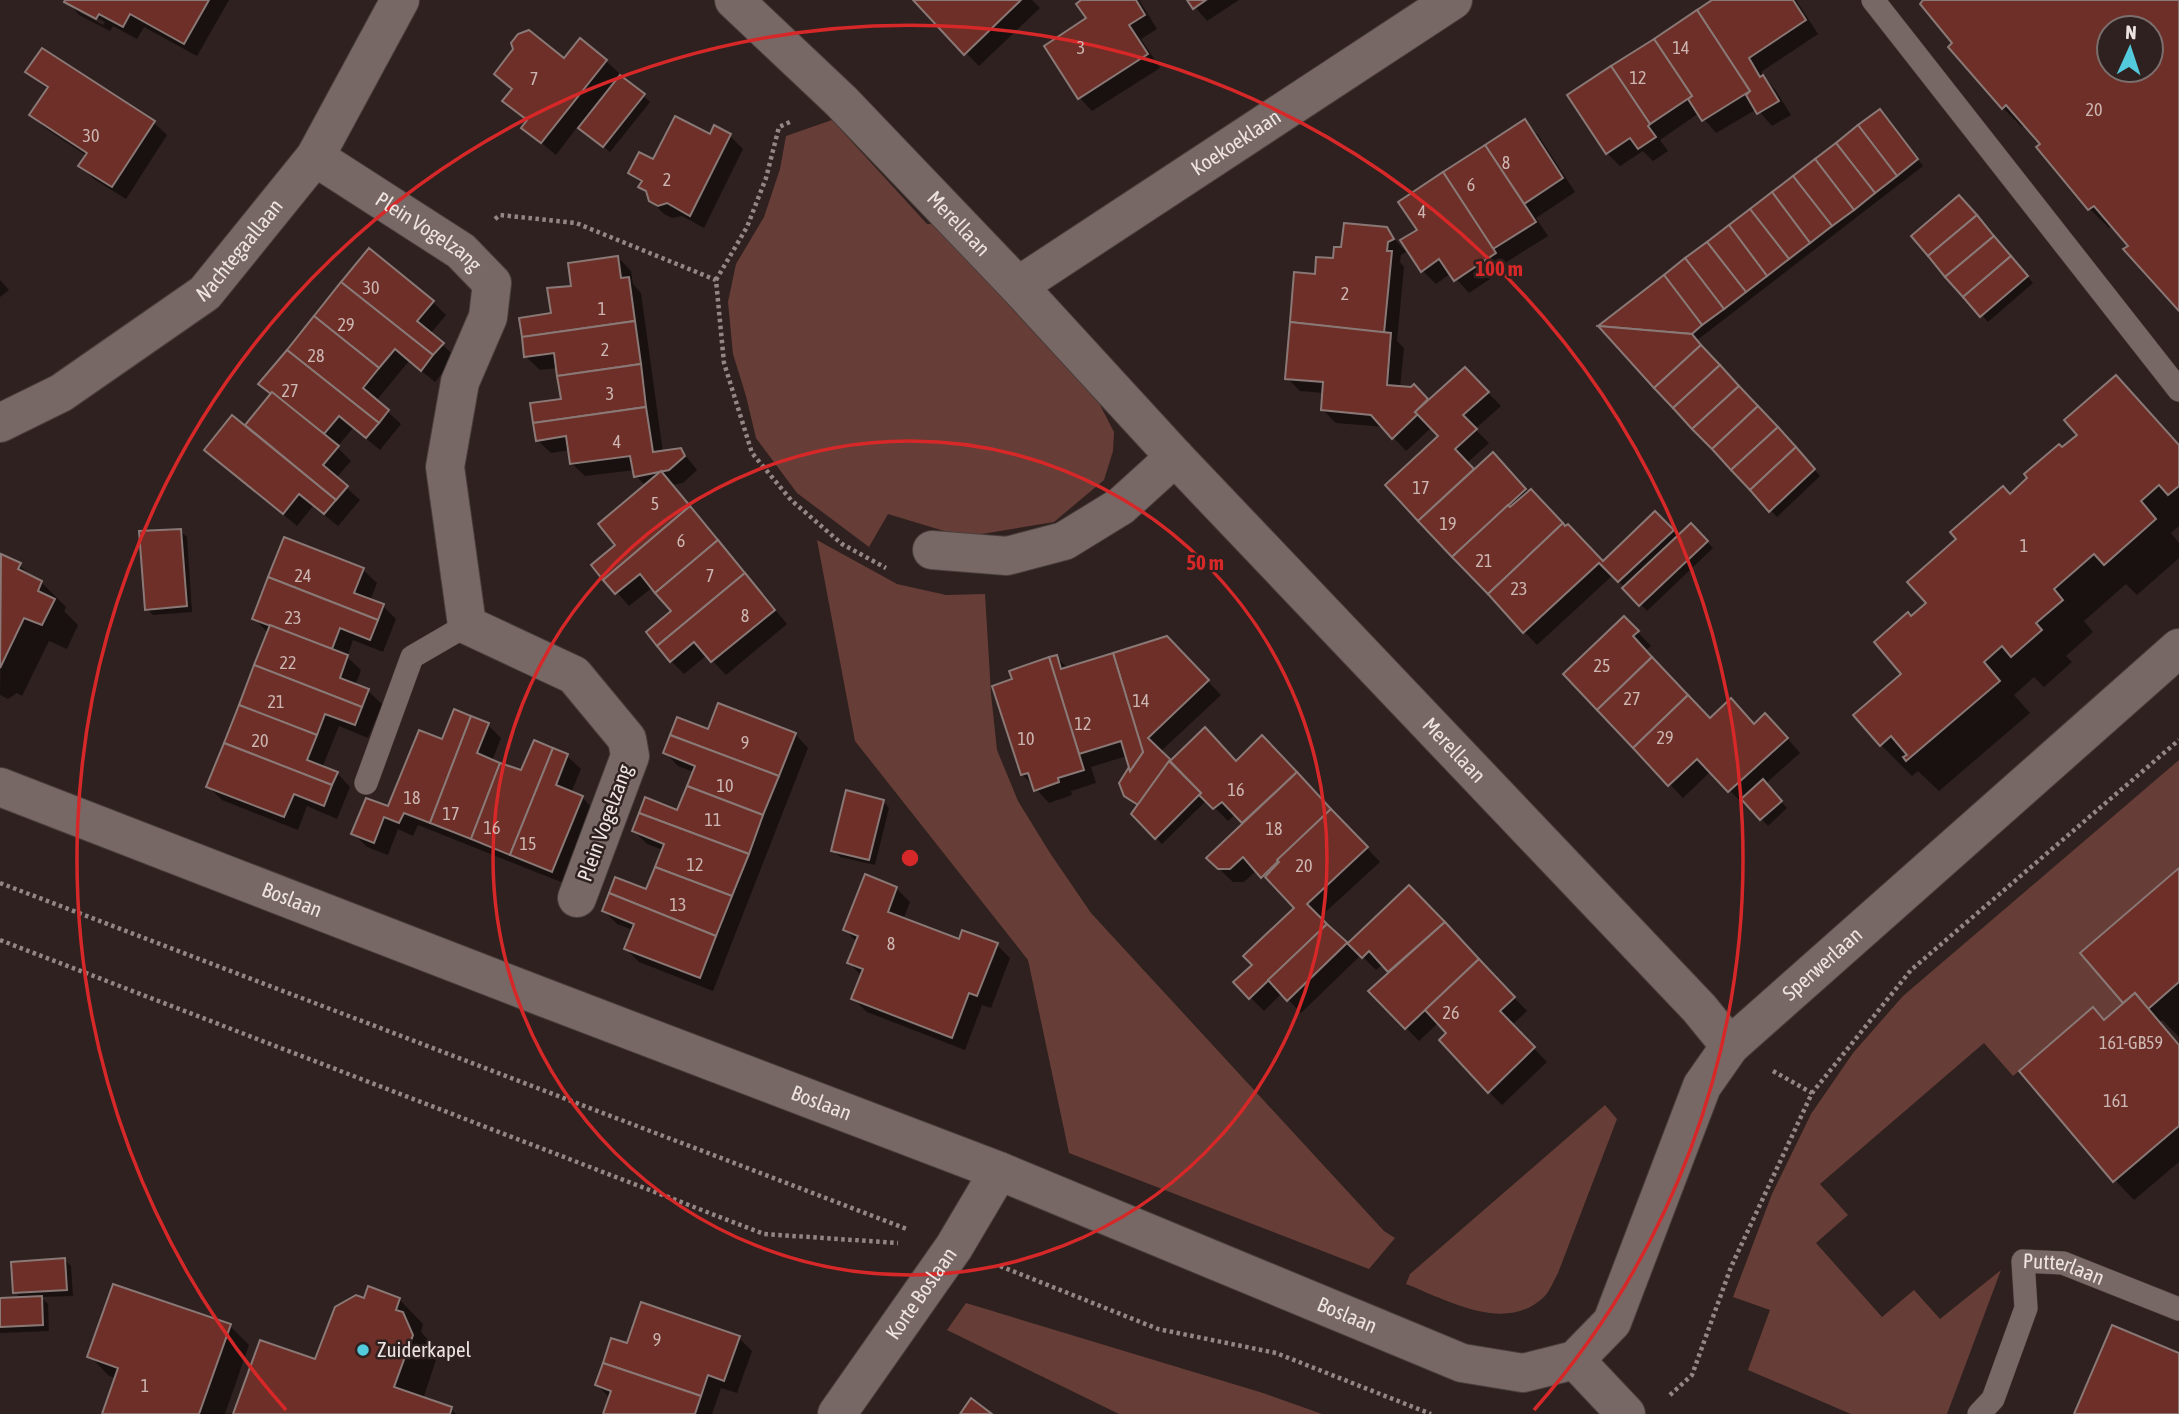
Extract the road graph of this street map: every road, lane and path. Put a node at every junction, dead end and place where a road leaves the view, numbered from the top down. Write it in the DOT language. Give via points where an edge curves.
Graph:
graph roads {
  1 [pos="400,0"];
  2 [pos="734,0"];
  3 [pos="1453,0"];
  4 [pos="1872,0"];
  5 [pos="841,101"];
  6 [pos="315,157"];
  7 [pos="461,251"];
  8 [pos="716,280"];
  9 [pos="1018,286"];
  10 [pos="2179,390"];
  11 [pos="0,423"];
  12 [pos="1175,457"];
  13 [pos="932,551"];
  14 [pos="467,625"];
  15 [pos="2179,648"];
  16 [pos="2179,740"];
  17 [pos="366,783"];
  18 [pos="0,787"];
  19 [pos="0,883"];
  20 [pos="577,898"];
  21 [pos="0,940"];
  22 [pos="1730,1046"];
  23 [pos="999,1171"];
  24 [pos="954,1247"];
  25 [pos="2179,1309"];
  26 [pos="1575,1360"];
  27 [pos="1666,1398"];
  28 [pos="837,1414"];
  29 [pos="1432,1414"];
  30 [pos="1626,1414"];
  31 [pos="1979,1414"];
  1 -- 6 [label="street, Nachtegaallaan"];
  2 -- 5 [label="street, Merellaan"];
  3 -- 9 [label="street, Koekoeklaan"];
  4 -- 10 [label="lane"];
  5 -- 8 [label="path" via="779,127 747,227"];
  5 -- 9 [label="street, Merellaan"];
  6 -- 7 [label="street, Plein Vogelzang"];
  6 -- 11 [label="street, Nachtegaallaan" via="205,293 61,393"];
  7 -- 8 [label="path" via="500,215 576,223"];
  7 -- 14 [label="street, Plein Vogelzang" via="492,283 488,317 460,382 445,467"];
  8 -- 13 [label="path" via="724,363 752,453 791,500 842,544 886,568"];
  9 -- 12 [label="street, Merellaan"];
  12 -- 13 [label="street" via="1121,506 1063,541 1007,556"];
  12 -- 22 [label="street, Merellaan"];
  14 -- 17 [label="lane" via="412,657"];
  14 -- 20 [label="street, Plein Vogelzang" via="574,675 627,739 631,756"];
  15 -- 22 [label="street, Sperwerlaan"];
  16 -- 27 [label="path" via="1911,970 1812,1093 1731,1268 1692,1375"];
  18 -- 23 [label="street, Boslaan"];
  19 -- 24 [label="path"];
  21 -- 24 [label="path" via="764,1234"];
  22 -- 26 [label="street, Sperwerlaan" via="1702,1086 1612,1322"];
  23 -- 24 [label="street, Korte Boslaan"];
  23 -- 26 [label="street, Boslaan" via="1462,1363 1523,1373"];
  24 -- 28 [label="street, Korte Boslaan"];
  24 -- 29 [label="path" via="1158,1329 1276,1353"];
  25 -- 31 [label="lane, Putterlaan" via="2063,1264 2023,1261 2026,1308 1993,1399"];
  26 -- 30 [label="street"];
}
